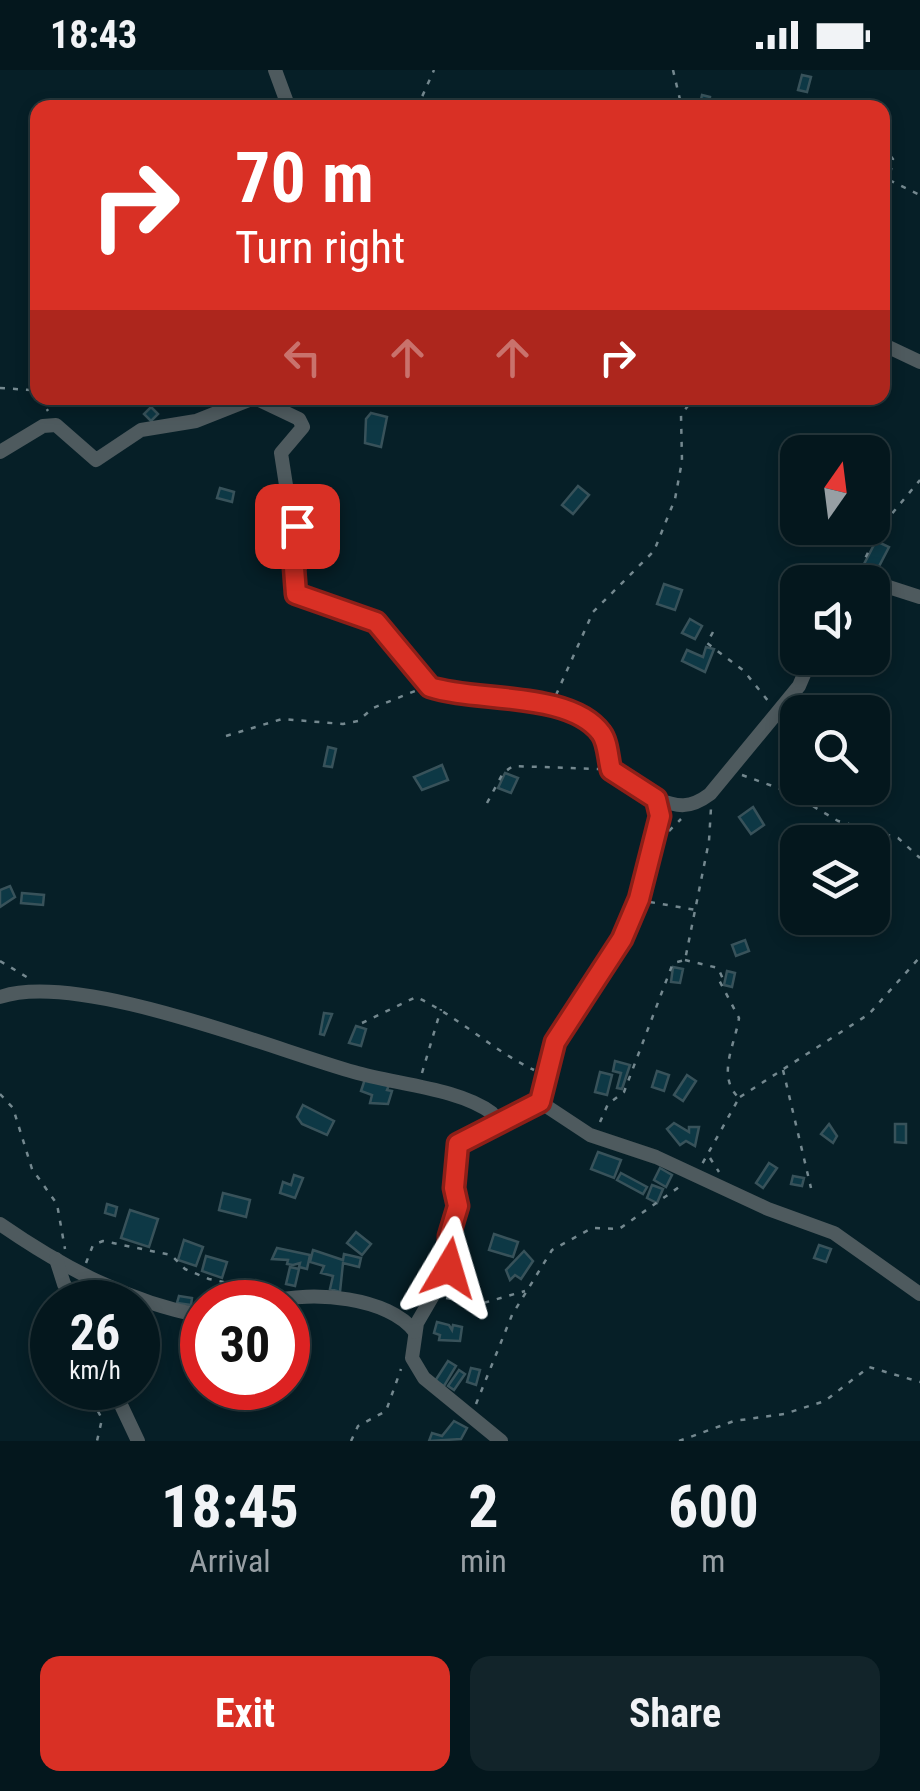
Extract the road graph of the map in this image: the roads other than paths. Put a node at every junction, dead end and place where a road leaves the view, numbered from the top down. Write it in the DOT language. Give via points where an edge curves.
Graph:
graph roads {
  1 [pos="275,70"];
  2 [pos="286,100"];
  3 [pos="890,348"];
  4 [pos="920,362"];
  5 [pos="236,405"];
  6 [pos="268,405"];
  7 [pos="0,452"];
  8 [pos="890,588"];
  9 [pos="920,598"];
  10 [pos="804,675"];
  11 [pos="656,799"];
  12 [pos="0,997"];
  13 [pos="540,1102"];
  14 [pos="491,1125"];
  15 [pos="0,1224"];
  16 [pos="68,1266"];
  17 [pos="71,1280"];
  18 [pos="920,1294"];
  19 [pos="310,1298"];
  20 [pos="180,1311"];
  21 [pos="415,1332"];
  22 [pos="123,1410"];
  23 [pos="138,1441"];
  24 [pos="501,1441"];
  1 -- 2 [label="street"];
  3 -- 4 [label="street"];
  5 -- 7 [label="street" via="196,421 141,430 96,460 56,425"];
  6 -- 11 [label="street" via="303,427 282,453 290,510 304,535 294,568 296,594 376,622 430,687 552,706 600,732 611,770"];
  8 -- 9 [label="street"];
  10 -- 11 [label="street" via="710,794 678,807"];
  11 -- 13 [label="street" via="655,846 639,899 622,939 555,1042"];
  12 -- 14 [label="street" via="67,996 149,1008 486,1109"];
  13 -- 14 [label="street"];
  13 -- 18 [label="street" via="599,1139 834,1233"];
  14 -- 21 [label="street" via="458,1144 458,1206 447,1276"];
  15 -- 16 [label="street"];
  16 -- 17 [label="street"];
  16 -- 20 [label="street"];
  19 -- 21 [label="street" via="378,1308"];
  21 -- 24 [label="street" via="412,1358 424,1378"];
  22 -- 23 [label="street"];
}
